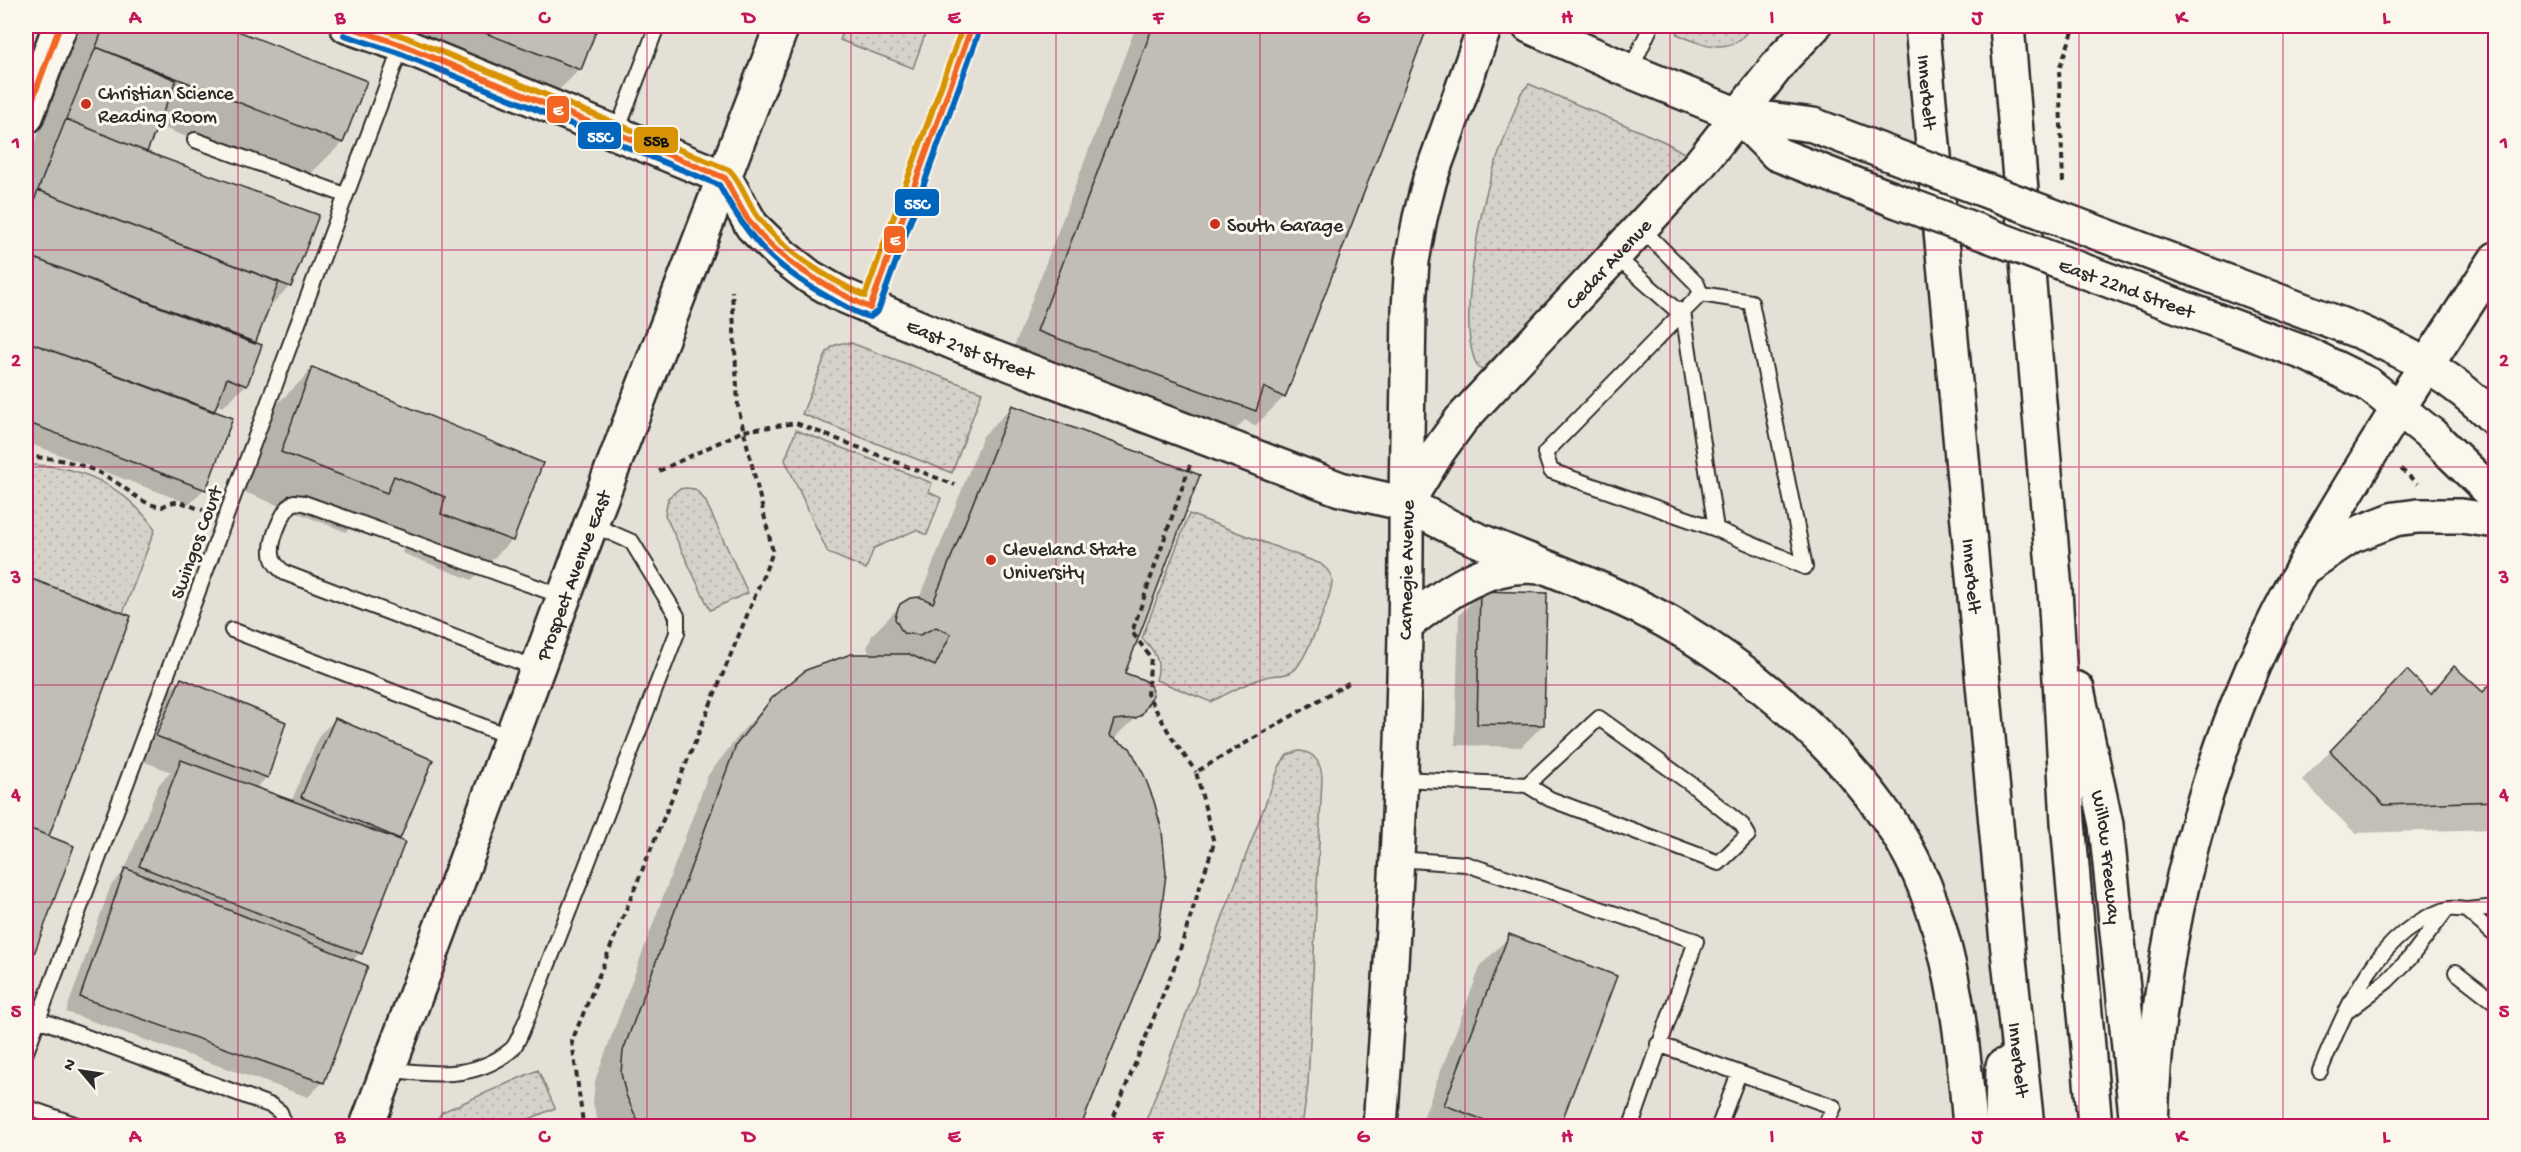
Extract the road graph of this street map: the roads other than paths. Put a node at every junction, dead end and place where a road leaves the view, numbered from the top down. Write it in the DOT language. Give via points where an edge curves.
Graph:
graph roads {
  1 [pos="60,26"];
  2 [pos="347,26"];
  3 [pos="657,26"];
  4 [pos="782,26"];
  5 [pos="972,26"];
  6 [pos="1485,26"];
  7 [pos="1529,26"];
  8 [pos="1651,26"];
  9 [pos="1814,26"];
  10 [pos="1922,26"];
  11 [pos="2007,26"];
  12 [pos="402,45"];
  13 [pos="1630,71"];
  14 [pos="1738,115"];
  15 [pos="26,117"];
  16 [pos="616,134"];
  17 [pos="195,140"];
  18 [pos="725,178"];
  19 [pos="345,195"];
  20 [pos="1640,227"];
  21 [pos="1614,255"];
  22 [pos="2496,259"];
  23 [pos="1701,294"];
  24 [pos="870,308"];
  25 [pos="1683,312"];
  26 [pos="2427,364"];
  27 [pos="2399,407"];
  28 [pos="2496,420"];
  29 [pos="2496,497"];
  30 [pos="1406,504"];
  31 [pos="2496,520"];
  32 [pos="591,524"];
  33 [pos="1716,529"];
  34 [pos="1547,567"];
  35 [pos="2302,569"];
  36 [pos="2055,590"];
  37 [pos="564,597"];
  38 [pos="1405,625"];
  39 [pos="232,630"];
  40 [pos="538,669"];
  41 [pos="513,738"];
  42 [pos="1401,779"];
  43 [pos="1527,785"];
  44 [pos="1396,859"];
  45 [pos="2496,907"];
  46 [pos="2447,909"];
  47 [pos="2466,910"];
  48 [pos="2006,932"];
  49 [pos="2496,936"];
  50 [pos="2456,972"];
  51 [pos="2496,1003"];
  52 [pos="2343,1015"];
  53 [pos="38,1019"];
  54 [pos="1658,1044"];
  55 [pos="26,1048"];
  56 [pos="388,1069"];
  57 [pos="2320,1071"];
  58 [pos="1738,1072"];
  59 [pos="26,1107"];
  60 [pos="80,1126"];
  61 [pos="281,1126"];
  62 [pos="367,1126"];
  63 [pos="1380,1126"];
  64 [pos="1631,1126"];
  65 [pos="1719,1126"];
  66 [pos="1825,1126"];
  67 [pos="1970,1126"];
  68 [pos="2002,1126"];
  69 [pos="2027,1126"];
  70 [pos="2095,1126"];
  71 [pos="2137,1126"];
  72 [pos="2151,1126"];
  1 -- 15 [label="main road"];
  2 -- 12 [label="main road"];
  3 -- 16 [label="lane"];
  4 -- 18 [label="main road, Prospect Avenue East"];
  5 -- 24 [label="lane"];
  6 -- 30 [label="main road, Carnegie Avenue" via="1430,179 1412,261"];
  7 -- 13 [label="main road, East 22nd Street"];
  8 -- 13 [label="lane"];
  9 -- 14 [label="main road, Cedar Avenue"];
  10 -- 48 [label="main road, Innerbelt"];
  11 -- 36 [label="main road"];
  12 -- 16 [label="main road"];
  12 -- 19 [label="lane, Swingos Court"];
  13 -- 14 [label="main road, East 22nd Street"];
  14 -- 20 [label="main road, Cedar Avenue" via="1700,164"];
  14 -- 26 [label="main road, East 22nd Street, bridge" via="1813,125 2358,331"];
  14 -- 27 [label="main road, East 22nd Street, bridge" via="1777,154 2307,354 2368,384"];
  16 -- 18 [label="main road"];
  17 -- 19 [label="lane"];
  18 -- 24 [label="main road, East 21st Street" via="752,226 783,256 810,277"];
  18 -- 32 [label="main road, Prospect Avenue East"];
  19 -- 53 [label="lane, Swingos Court"];
  20 -- 21 [label="main road, Cedar Avenue"];
  20 -- 23 [label="lane" via="1697,284"];
  21 -- 25 [label="lane"];
  21 -- 30 [label="main road, Cedar Avenue" via="1461,420"];
  22 -- 26 [label="main road"];
  23 -- 25 [label="lane"];
  23 -- 33 [label="lane" via="1751,302 1805,567"];
  24 -- 30 [label="main road, East 21st Street" via="1340,489"];
  25 -- 33 [label="lane"];
  25 -- 33 [label="lane" via="1545,453 1551,471"];
  26 -- 27 [label="main road"];
  26 -- 28 [label="main road, East 22nd Street" via="2464,390"];
  27 -- 29 [label="main road, East 22nd Street"];
  27 -- 35 [label="main road"];
  30 -- 34 [label="main road, East 21st Street" via="1469,536"];
  30 -- 38 [label="main road, Carnegie Avenue"];
  31 -- 35 [label="main road" via="2461,516 2395,519 2351,536"];
  32 -- 37 [label="main road, Prospect Avenue East"];
  32 -- 56 [label="lane" via="632,542 677,616 677,633 513,1049 477,1070 432,1075"];
  34 -- 38 [label="main road" via="1526,565 1468,581"];
  34 -- 67 [label="main road, East 21st Street" via="1649,612 1731,662 1810,728 1874,801 1900,837 1932,906 1953,993"];
  35 -- 72 [label="main road" via="2243,693 2202,811 2165,981"];
  36 -- 70 [label="main road" via="2068,822"];
  36 -- 71 [label="main road, Willow Freeway" via="2106,825"];
  37 -- 40 [label="main road, Prospect Avenue East"];
  37 -- 40 [label="lane" via="304,503 294,502 286,508 278,527 273,560 285,573"];
  38 -- 42 [label="main road, Carnegie Avenue"];
  39 -- 41 [label="lane"];
  40 -- 41 [label="main road, Prospect Avenue East"];
  41 -- 56 [label="main road, Prospect Avenue East"];
  42 -- 43 [label="lane"];
  42 -- 44 [label="main road, Carnegie Avenue"];
  43 -- 43 [label="lane" via="1550,799 1719,863 1748,835 1742,825 1691,784 1599,718"];
  44 -- 54 [label="lane" via="1466,864 1695,941"];
  44 -- 63 [label="main road, Carnegie Avenue"];
  45 -- 47 [label="lane"];
  46 -- 47 [label="lane"];
  46 -- 52 [label="lane" via="2395,974"];
  46 -- 52 [label="lane" via="2407,929 2376,960"];
  47 -- 49 [label="lane"];
  48 -- 68 [label="main road"];
  48 -- 69 [label="main road, Innerbelt"];
  50 -- 51 [label="lane"];
  52 -- 57 [label="lane"];
  53 -- 55 [label="lane, Swingos Court"];
  53 -- 61 [label="lane" via="272,1106 280,1112"];
  54 -- 58 [label="lane"];
  54 -- 64 [label="lane"];
  56 -- 62 [label="main road, Prospect Avenue East"];
  58 -- 65 [label="lane"];
  58 -- 66 [label="lane" via="1834,1107"];
  59 -- 60 [label="lane"];
}
